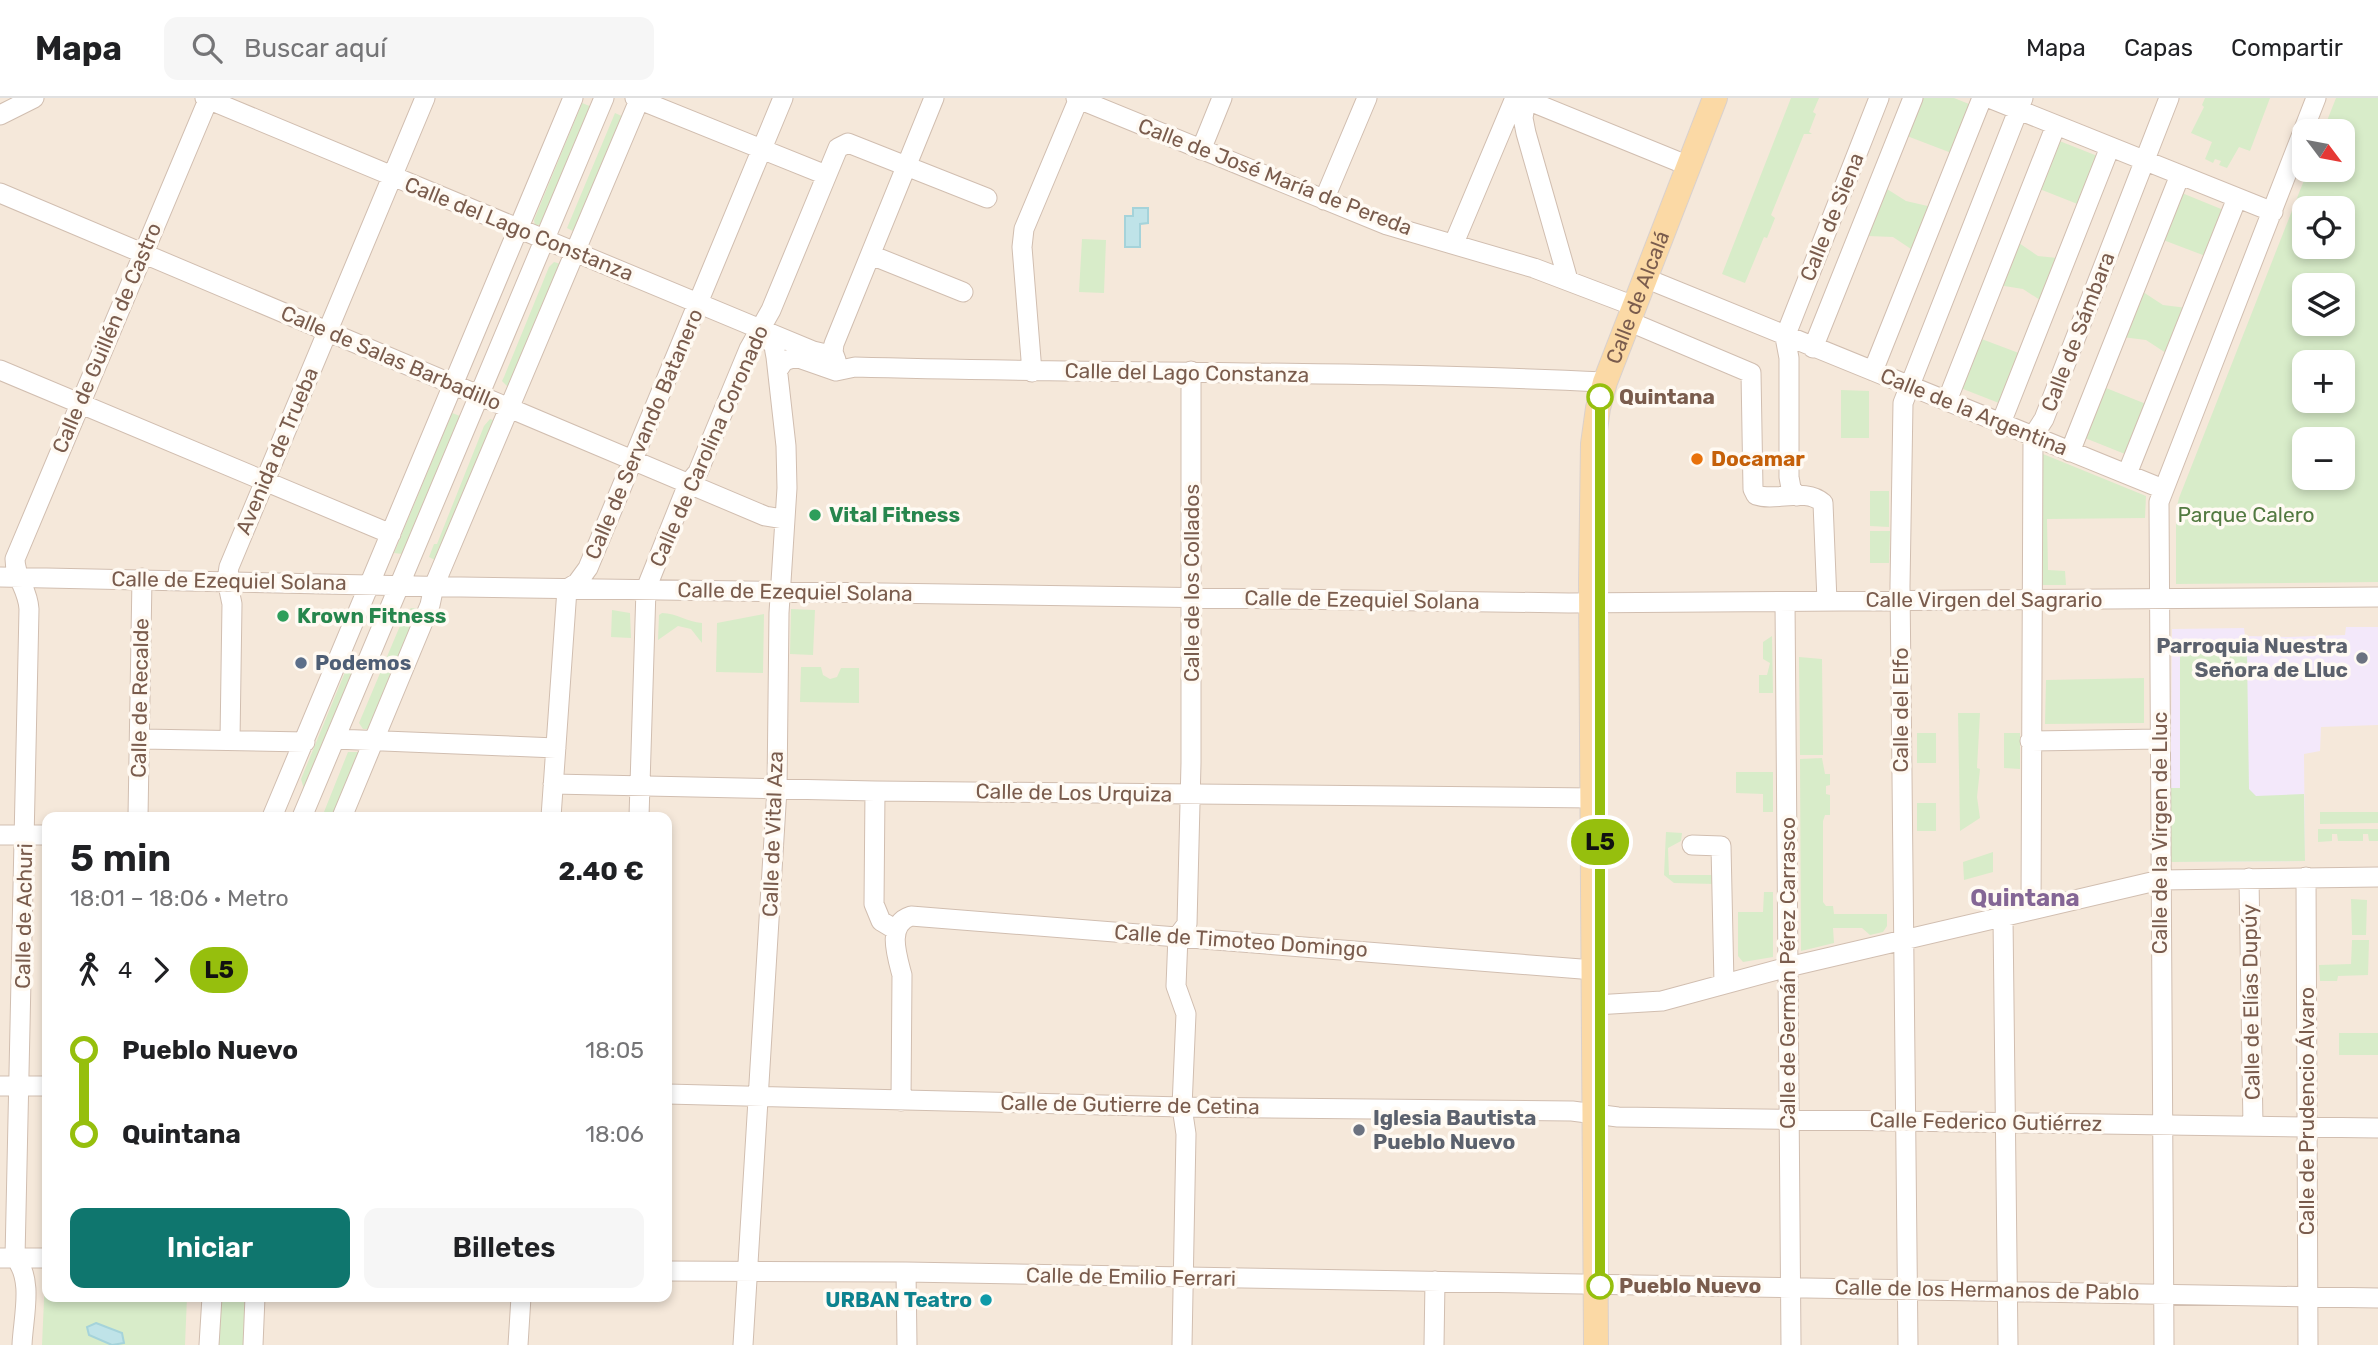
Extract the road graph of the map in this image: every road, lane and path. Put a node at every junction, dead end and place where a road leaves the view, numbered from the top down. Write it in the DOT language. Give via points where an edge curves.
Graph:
graph roads {
  1 [pos="33,98"];
  2 [pos="425,98"];
  3 [pos="573,98"];
  4 [pos="604,98"];
  5 [pos="783,98"];
  6 [pos="934,98"];
  7 [pos="1078,98"];
  8 [pos="1222,98"];
  9 [pos="1367,98"];
  10 [pos="1716,98"];
  11 [pos="1879,98"];
  12 [pos="1913,98"];
  13 [pos="1982,98"];
  14 [pos="1989,98"];
  15 [pos="2169,98"];
  16 [pos="2316,98"];
  17 [pos="206,99"];
  18 [pos="638,99"];
  19 [pos="1521,99"];
  20 [pos="2021,104"];
  21 [pos="0,115"];
  22 [pos="2056,125"];
  23 [pos="2110,147"];
  24 [pos="763,150"];
  25 [pos="1201,150"];
  26 [pos="2144,160"];
  27 [pos="907,166"];
  28 [pos="1689,166"];
  29 [pos="826,175"];
  30 [pos="2180,175"];
  31 [pos="392,177"];
  32 [pos="0,194"];
  33 [pos="987,198"];
  34 [pos="2237,198"];
  35 [pos="1324,200"];
  36 [pos="2273,212"];
  37 [pos="518,228"];
  38 [pos="544,239"];
  39 [pos="1454,243"];
  40 [pos="576,252"];
  41 [pos="143,253"];
  42 [pos="871,255"];
  43 [pos="1645,278"];
  44 [pos="1568,280"];
  45 [pos="963,292"];
  46 [pos="699,304"];
  47 [pos="514,309"];
  48 [pos="1631,313"];
  49 [pos="483,316"];
  50 [pos="759,328"];
  51 [pos="327,330"];
  52 [pos="1785,337"];
  53 [pos="1814,348"];
  54 [pos="833,349"];
  55 [pos="845,367"];
  56 [pos="0,370"];
  57 [pos="778,370"];
  58 [pos="1191,371"];
  59 [pos="1873,371"];
  60 [pos="1032,372"];
  61 [pos="1605,382"];
  62 [pos="455,384"];
  63 [pos="1909,385"];
  64 [pos="479,394"];
  65 [pos="1947,401"];
  66 [pos="80,402"];
  67 [pos="510,408"];
  68 [pos="2001,423"];
  69 [pos="2033,436"];
  70 [pos="2070,452"];
  71 [pos="633,462"];
  72 [pos="2127,474"];
  73 [pos="264,481"];
  74 [pos="688,484"];
  75 [pos="2163,489"];
  76 [pos="1797,496"];
  77 [pos="783,520"];
  78 [pos="391,534"];
  79 [pos="9,577"];
  80 [pos="142,579"];
  81 [pos="227,580"];
  82 [pos="371,583"];
  83 [pos="400,584"];
  84 [pos="434,586"];
  85 [pos="567,589"];
  86 [pos="646,589"];
  87 [pos="780,592"];
  88 [pos="2378,597"];
  89 [pos="1191,598"];
  90 [pos="2158,599"];
  91 [pos="1900,600"];
  92 [pos="1827,601"];
  93 [pos="2030,601"];
  94 [pos="1785,602"];
  95 [pos="1591,603"];
  96 [pos="365,669"];
  97 [pos="141,739"];
  98 [pos="335,739"];
  99 [pos="2159,739"];
  100 [pos="230,740"];
  101 [pos="374,740"];
  102 [pos="2030,741"];
  103 [pos="305,742"];
  104 [pos="556,748"];
  105 [pos="291,774"];
  106 [pos="553,784"];
  107 [pos="640,785"];
  108 [pos="777,789"];
  109 [pos="875,791"];
  110 [pos="1190,794"];
  111 [pos="1594,798"];
  112 [pos="138,812"];
  113 [pos="274,812"];
  114 [pos="286,812"];
  115 [pos="304,812"];
  116 [pos="344,812"];
  117 [pos="551,812"];
  118 [pos="639,812"];
  119 [pos="0,835"];
  120 [pos="25,835"];
  121 [pos="42,835"];
  122 [pos="1692,845"];
  123 [pos="2306,877"];
  124 [pos="2378,877"];
  125 [pos="2249,878"];
  126 [pos="2160,880"];
  127 [pos="2031,909"];
  128 [pos="2003,918"];
  129 [pos="896,930"];
  130 [pos="1178,936"];
  131 [pos="1903,942"];
  132 [pos="1788,967"];
  133 [pos="1594,970"];
  134 [pos="1724,984"];
  135 [pos="1595,1005"];
  136 [pos="10,1086"];
  137 [pos="42,1086"];
  138 [pos="672,1094"];
  139 [pos="760,1097"];
  140 [pos="901,1101"];
  141 [pos="1182,1107"];
  142 [pos="1593,1114"];
  143 [pos="1789,1119"];
  144 [pos="1905,1121"];
  145 [pos="2005,1123"];
  146 [pos="2162,1125"];
  147 [pos="2253,1126"];
  148 [pos="2308,1127"];
  149 [pos="2378,1128"];
  150 [pos="8,1258"];
  151 [pos="42,1258"];
  152 [pos="672,1272"];
  153 [pos="906,1272"];
  154 [pos="747,1274"];
  155 [pos="1183,1278"];
  156 [pos="1435,1280"];
  157 [pos="1596,1283"];
  158 [pos="1790,1286"];
  159 [pos="1908,1288"];
  160 [pos="2007,1291"];
  161 [pos="2163,1294"];
  162 [pos="2307,1297"];
  163 [pos="2378,1297"];
  164 [pos="212,1302"];
  165 [pos="256,1302"];
  166 [pos="521,1302"];
  167 [pos="22,1345"];
  168 [pos="209,1345"];
  169 [pos="253,1345"];
  170 [pos="518,1345"];
  171 [pos="743,1345"];
  172 [pos="907,1345"];
  173 [pos="1182,1345"];
  174 [pos="1434,1345"];
  175 [pos="1596,1345"];
  176 [pos="1791,1345"];
  177 [pos="1908,1345"];
  178 [pos="2008,1345"];
  179 [pos="2164,1345"];
  180 [pos="2308,1345"];
  1 -- 21 [label="street"];
  2 -- 31 [label="street, Avenida de Trueba"];
  3 -- 37 [label="street"];
  4 -- 38 [label="street"];
  5 -- 24 [label="street, Calle de Servando Batanero"];
  6 -- 27 [label="street"];
  7 -- 25 [label="street, Calle de José María de Pereda"];
  7 -- 60 [label="street" via="1024,229"];
  8 -- 25 [label="street"];
  9 -- 35 [label="street"];
  10 -- 28 [label="main road, Calle de Alcalá"];
  11 -- 52 [label="street, Calle de Siena"];
  12 -- 53 [label="street"];
  13 -- 59 [label="street"];
  14 -- 20 [label="street"];
  15 -- 26 [label="street, Calle de Sámbara"];
  16 -- 36 [label="street, Calle de la Virgen de Lluc"];
  17 -- 31 [label="street, Calle del Lago Constanza"];
  17 -- 41 [label="street, Calle de Guillén de Castro"];
  18 -- 24 [label="street"];
  18 -- 40 [label="street"];
  19 -- 28 [label="street"];
  19 -- 39 [label="street"];
  19 -- 44 [label="street" via="1526,133"];
  20 -- 22 [label="street"];
  20 -- 63 [label="street, Calle del Elfo"];
  22 -- 23 [label="street"];
  22 -- 65 [label="street"];
  23 -- 26 [label="street"];
  23 -- 68 [label="street"];
  24 -- 29 [label="street"];
  24 -- 46 [label="street, Calle de Servando Batanero"];
  25 -- 35 [label="street, Calle de José María de Pereda"];
  26 -- 30 [label="street"];
  26 -- 69 [label="street, Calle de Sámbara" via="2044,419"];
  27 -- 29 [label="street, Calle de Carolina Coronado" via="844,144"];
  27 -- 33 [label="street"];
  27 -- 42 [label="street"];
  28 -- 43 [label="main road, Calle de Alcalá"];
  29 -- 50 [label="street, Calle de Carolina Coronado" via="771,310"];
  30 -- 34 [label="street"];
  30 -- 70 [label="street"];
  31 -- 37 [label="street, Calle del Lago Constanza"];
  31 -- 51 [label="street, Avenida de Trueba"];
  32 -- 41 [label="street, Calle de Salas Barbadillo"];
  34 -- 36 [label="street"];
  34 -- 72 [label="street"];
  35 -- 39 [label="street, Calle de José María de Pereda" via="1399,229"];
  36 -- 75 [label="street, Calle de la Virgen de Lluc"];
  37 -- 38 [label="street, Calle del Lago Constanza"];
  37 -- 47 [label="street" via="530,247 512,290"];
  37 -- 49 [label="street"];
  38 -- 40 [label="street, Calle del Lago Constanza"];
  38 -- 47 [label="street"];
  39 -- 44 [label="street, Calle de José María de Pereda"];
  40 -- 46 [label="street, Calle del Lago Constanza"];
  40 -- 67 [label="street"];
  41 -- 51 [label="street, Calle de Salas Barbadillo"];
  41 -- 66 [label="street, Calle de Guillén de Castro"];
  42 -- 45 [label="street"];
  42 -- 54 [label="street"];
  43 -- 48 [label="main road, Calle de Alcalá"];
  43 -- 52 [label="street, Calle de la Argentina"];
  44 -- 48 [label="street, Calle de José María de Pereda"];
  46 -- 50 [label="street, Calle del Lago Constanza"];
  46 -- 71 [label="street, Calle de Servando Batanero"];
  47 -- 64 [label="street"];
  48 -- 61 [label="main road, Calle de Alcalá"];
  48 -- 76 [label="street" via="1751,373 1753,489 1763,498"];
  49 -- 62 [label="street"];
  49 -- 64 [label="street" via="486,334 468,380"];
  50 -- 54 [label="street, Calle del Lago Constanza" via="820,354"];
  50 -- 57 [label="street, Calle de Vital Aza" via="774,346"];
  50 -- 74 [label="street, Calle de Carolina Coronado" via="698,472"];
  51 -- 62 [label="street, Calle de Salas Barbadillo"];
  51 -- 73 [label="street, Avenida de Trueba"];
  52 -- 53 [label="street, Calle de la Argentina"];
  52 -- 76 [label="street" via="1789,477"];
  53 -- 59 [label="street, Calle de la Argentina"];
  54 -- 55 [label="street" via="836,360"];
  55 -- 57 [label="street, Calle del Lago Constanza" via="831,370 796,357 784,361"];
  55 -- 60 [label="street, Calle del Lago Constanza"];
  56 -- 66 [label="street"];
  57 -- 77 [label="street, Calle de Vital Aza" via="786,446"];
  58 -- 60 [label="street, Calle del Lago Constanza"];
  58 -- 61 [label="street, Calle del Lago Constanza"];
  58 -- 89 [label="street, Calle de los Collados"];
  59 -- 63 [label="street, Calle de la Argentina"];
  61 -- 95 [label="main road, Calle de Alcalá" via="1593,444"];
  62 -- 64 [label="street, Calle de Salas Barbadillo"];
  62 -- 78 [label="street"];
  63 -- 65 [label="street, Calle de la Argentina"];
  63 -- 91 [label="street, Calle del Elfo" via="1903,403 1901,447"];
  64 -- 67 [label="street, Calle de Salas Barbadillo"];
  64 -- 83 [label="street"];
  65 -- 68 [label="street, Calle de la Argentina"];
  66 -- 73 [label="street"];
  66 -- 79 [label="street, Calle de Guillén de Castro"];
  67 -- 71 [label="street, Calle de Salas Barbadillo"];
  67 -- 84 [label="street"];
  68 -- 69 [label="street, Calle de la Argentina"];
  69 -- 70 [label="street, Calle de la Argentina"];
  69 -- 93 [label="street, Calle de Sámbara"];
  70 -- 72 [label="street, Calle de la Argentina"];
  71 -- 74 [label="street, Calle de Salas Barbadillo"];
  71 -- 85 [label="street, Calle de Servando Batanero" via="588,568"];
  72 -- 75 [label="street, Calle de la Argentina"];
  73 -- 78 [label="street"];
  73 -- 81 [label="street, Avenida de Trueba"];
  74 -- 77 [label="street, Calle de Salas Barbadillo"];
  74 -- 86 [label="street, Calle de Carolina Coronado"];
  75 -- 90 [label="street, Calle de la Virgen de Lluc"];
  76 -- 92 [label="street" via="1818,499 1825,508"];
  77 -- 87 [label="street, Calle de Vital Aza"];
  78 -- 82 [label="street"];
  79 -- 80 [label="street, Calle de Ezequiel Solana"];
  79 -- 120 [label="street, Calle de Achuri" via="27,591 29,609"];
  80 -- 81 [label="street, Calle de Ezequiel Solana"];
  80 -- 97 [label="street, Calle de Recalde"];
  81 -- 82 [label="street, Calle de Ezequiel Solana"];
  81 -- 100 [label="street, Avenida de Trueba" via="232,604"];
  82 -- 83 [label="street, Calle de Ezequiel Solana"];
  82 -- 96 [label="street" via="383,595 383,602 361,653"];
  82 -- 103 [label="street"];
  83 -- 84 [label="street, Calle de Ezequiel Solana"];
  83 -- 96 [label="street"];
  84 -- 85 [label="street, Calle de Ezequiel Solana"];
  84 -- 101 [label="street"];
  85 -- 86 [label="street, Calle de Ezequiel Solana"];
  85 -- 104 [label="street"];
  86 -- 87 [label="street, Calle de Ezequiel Solana"];
  86 -- 107 [label="street, Calle de Carolina Coronado"];
  87 -- 89 [label="street, Calle de Ezequiel Solana"];
  87 -- 108 [label="street, Calle de Vital Aza"];
  88 -- 90 [label="street, Calle Virgen del Sagrario"];
  89 -- 95 [label="street, Calle de Ezequiel Solana"];
  89 -- 110 [label="street, Calle de los Collados"];
  90 -- 93 [label="street, Calle Virgen del Sagrario"];
  90 -- 99 [label="street, Calle de la Virgen de Lluc"];
  91 -- 92 [label="street, Calle Virgen del Sagrario"];
  91 -- 93 [label="street, Calle Virgen del Sagrario"];
  91 -- 131 [label="street, Calle del Elfo"];
  92 -- 94 [label="street, Calle Virgen del Sagrario"];
  93 -- 102 [label="street, Calle de Sámbara"];
  94 -- 95 [label="street, Calle Virgen del Sagrario"];
  94 -- 132 [label="street, Calle de Germán Pérez Carrasco"];
  95 -- 111 [label="main road, Calle de Alcalá"];
  96 -- 98 [label="street"];
  97 -- 100 [label="street"];
  97 -- 112 [label="street, Calle de Recalde"];
  98 -- 101 [label="street"];
  98 -- 115 [label="street"];
  99 -- 102 [label="street"];
  99 -- 126 [label="street, Calle de la Virgen de Lluc"];
  100 -- 103 [label="street"];
  101 -- 104 [label="street"];
  101 -- 116 [label="street"];
  102 -- 127 [label="street, Calle de Sámbara"];
  103 -- 105 [label="street"];
  104 -- 106 [label="street"];
  105 -- 113 [label="street"];
  105 -- 114 [label="street" via="294,791"];
  106 -- 107 [label="street, Calle de Los Urquiza"];
  106 -- 117 [label="street"];
  107 -- 108 [label="street, Calle de Los Urquiza"];
  107 -- 118 [label="street, Calle de Carolina Coronado"];
  108 -- 109 [label="street, Calle de Los Urquiza"];
  108 -- 139 [label="street, Calle de Vital Aza"];
  109 -- 110 [label="street, Calle de Los Urquiza"];
  109 -- 129 [label="street" via="874,904 881,920"];
  110 -- 111 [label="street, Calle de Los Urquiza"];
  110 -- 130 [label="street, Calle de los Collados" via="1187,924"];
  111 -- 133 [label="main road, Calle de Alcalá"];
  119 -- 120 [label="street"];
  120 -- 121 [label="street"];
  120 -- 136 [label="street, Calle de Achuri"];
  122 -- 134 [label="street" via="1721,846"];
  123 -- 124 [label="street"];
  123 -- 125 [label="street"];
  123 -- 148 [label="street, Calle de Prudencio Álvaro"];
  125 -- 126 [label="street"];
  125 -- 147 [label="street, Calle de Elías Dupúy"];
  126 -- 127 [label="street"];
  126 -- 146 [label="street, Calle de la Virgen de Lluc"];
  127 -- 128 [label="street"];
  128 -- 131 [label="street"];
  128 -- 145 [label="street"];
  129 -- 130 [label="street, Calle de Timoteo Domingo" via="902,919 915,916"];
  129 -- 140 [label="street" via="896,958 902,975"];
  130 -- 133 [label="street, Calle de Timoteo Domingo"];
  130 -- 141 [label="street, Calle de los Collados" via="1176,986 1186,1014"];
  131 -- 132 [label="street"];
  131 -- 144 [label="street, Calle del Elfo"];
  132 -- 134 [label="street"];
  132 -- 143 [label="street, Calle de Germán Pérez Carrasco"];
  133 -- 135 [label="main road, Calle de Alcalá"];
  134 -- 135 [label="street" via="1662,1001"];
  135 -- 142 [label="main road, Calle de Alcalá"];
  136 -- 137 [label="street"];
  136 -- 150 [label="street, Calle de Achuri"];
  138 -- 139 [label="street, Calle de Gutierre de Cetina"];
  139 -- 140 [label="street, Calle de Gutierre de Cetina"];
  139 -- 154 [label="street, Calle de Vital Aza"];
  140 -- 141 [label="street, Calle de Gutierre de Cetina"];
  141 -- 142 [label="street, Calle de Gutierre de Cetina"];
  141 -- 155 [label="street, Calle de los Collados" via="1186,1134"];
  142 -- 143 [label="street, Calle Federico Gutiérrez"];
  142 -- 157 [label="main road, Calle de Alcalá"];
  143 -- 144 [label="street, Calle Federico Gutiérrez"];
  143 -- 158 [label="street, Calle de Germán Pérez Carrasco"];
  144 -- 145 [label="street, Calle Federico Gutiérrez"];
  144 -- 159 [label="street, Calle del Elfo"];
  145 -- 146 [label="street, Calle Federico Gutiérrez"];
  145 -- 160 [label="street"];
  146 -- 147 [label="street, Calle Federico Gutiérrez"];
  146 -- 161 [label="street, Calle de la Virgen de Lluc"];
  147 -- 148 [label="street, Calle Federico Gutiérrez"];
  148 -- 149 [label="street, Calle Federico Gutiérrez"];
  148 -- 162 [label="street, Calle de Prudencio Álvaro"];
  150 -- 151 [label="street"];
  150 -- 167 [label="street" via="22,1265 26,1283"];
  152 -- 154 [label="street, Calle de Emilio Ferrari"];
  153 -- 154 [label="street, Calle de Emilio Ferrari"];
  153 -- 155 [label="street, Calle de Emilio Ferrari"];
  153 -- 172 [label="street"];
  154 -- 171 [label="street, Calle de Vital Aza"];
  155 -- 156 [label="street, Calle de Emilio Ferrari"];
  155 -- 173 [label="street, Calle de los Collados"];
  156 -- 157 [label="street, Calle de Emilio Ferrari"];
  156 -- 174 [label="street"];
  157 -- 158 [label="street, Calle de los Hermanos de Pablo"];
  157 -- 175 [label="main road, Calle de Alcalá"];
  158 -- 159 [label="street, Calle de los Hermanos de Pablo"];
  158 -- 176 [label="street, Calle de Germán Pérez Carrasco"];
  159 -- 160 [label="street, Calle de los Hermanos de Pablo"];
  159 -- 177 [label="street, Calle del Elfo"];
  160 -- 161 [label="street, Calle de los Hermanos de Pablo"];
  160 -- 178 [label="street"];
  161 -- 162 [label="street, Calle de los Hermanos de Pablo"];
  161 -- 179 [label="street, Calle de la Virgen de Lluc"];
  162 -- 163 [label="street, Calle de los Hermanos de Pablo"];
  162 -- 180 [label="street, Calle de Prudencio Álvaro"];
  164 -- 168 [label="street"];
  165 -- 169 [label="street"];
  166 -- 170 [label="street"];
}
